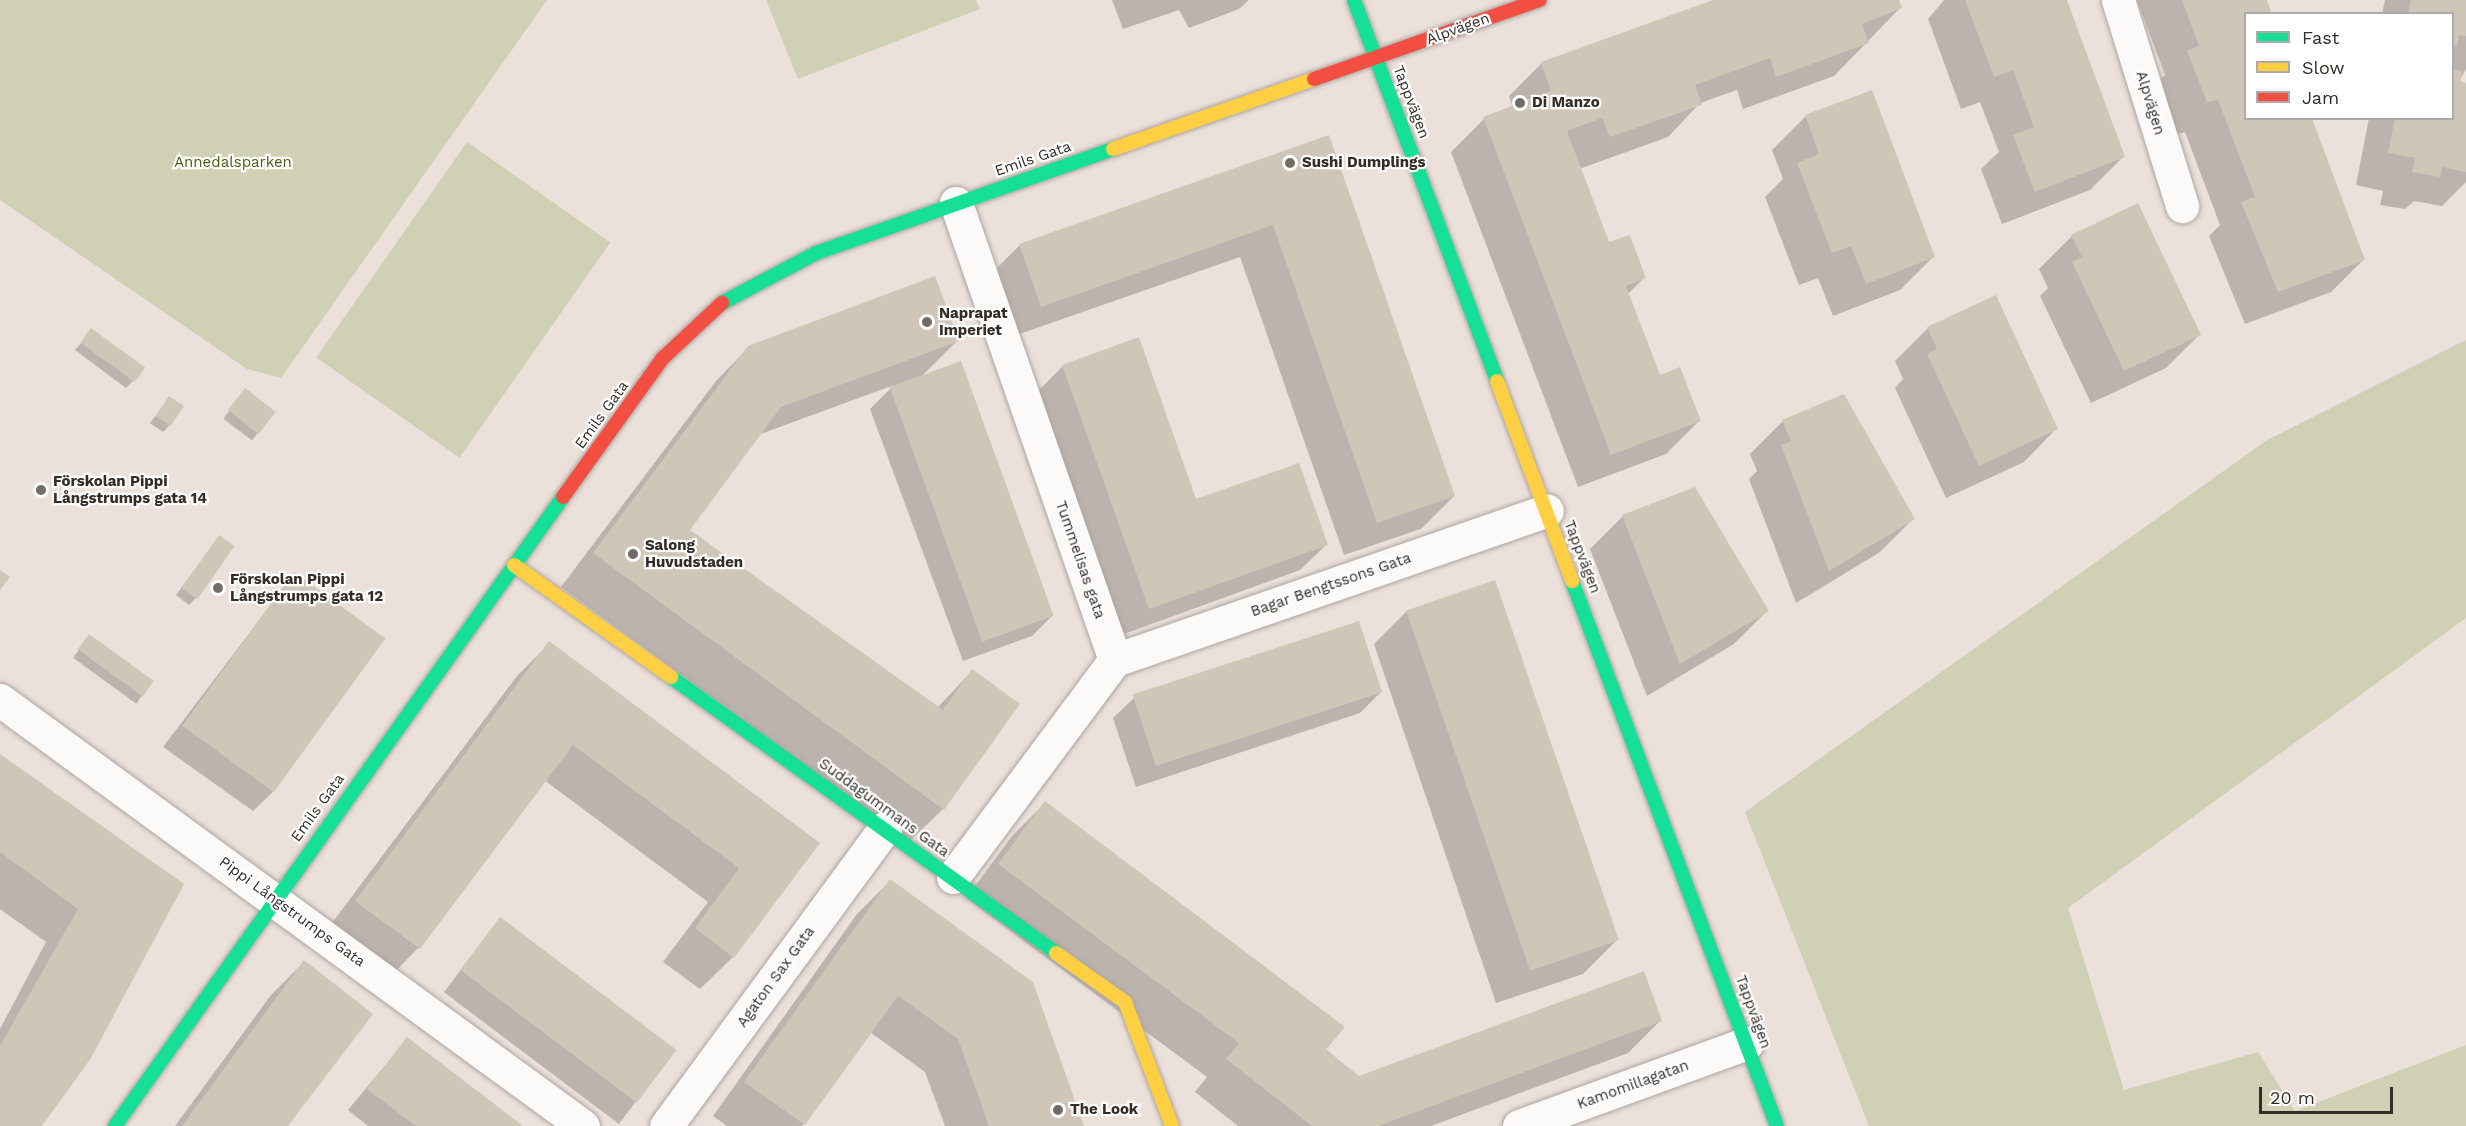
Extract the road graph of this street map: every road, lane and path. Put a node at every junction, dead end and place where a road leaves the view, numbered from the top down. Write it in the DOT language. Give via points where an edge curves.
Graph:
graph roads {
  1 [pos="1354,0"];
  2 [pos="1540,0"];
  3 [pos="2118,0"];
  4 [pos="1377,59"];
  5 [pos="956,203"];
  6 [pos="2182,206"];
  7 [pos="1547,510"];
  8 [pos="514,565"];
  9 [pos="1115,660"];
  10 [pos="0,700"];
  11 [pos="885,828"];
  12 [pos="952,877"];
  13 [pos="273,898"];
  14 [pos="1747,1043"];
  15 [pos="116,1126"];
  16 [pos="583,1126"];
  17 [pos="666,1126"];
  18 [pos="1172,1126"];
  19 [pos="1519,1126"];
  20 [pos="1777,1126"];
  1 -- 4 [label="street, Tappvägen"];
  2 -- 4 [label="street, Alpvägen"];
  3 -- 6 [label="street, Alpvägen"];
  4 -- 5 [label="street, Emils Gata"];
  4 -- 7 [label="street, Tappvägen"];
  5 -- 8 [label="street, Emils Gata" via="816,253 730,296 663,358"];
  5 -- 9 [label="street, Tummelisas gata"];
  7 -- 9 [label="street, Bagar Bengtssons Gata"];
  7 -- 14 [label="street, Tappvägen"];
  8 -- 11 [label="street, Suddagummans Gata"];
  8 -- 13 [label="street, Emils Gata"];
  9 -- 12 [label="street"];
  10 -- 13 [label="street, Pippi Långstrumps Gata"];
  11 -- 12 [label="street, Suddagummans Gata"];
  11 -- 17 [label="street, Agaton Sax Gata"];
  12 -- 18 [label="street, Suddagummans Gata" via="1125,1002"];
  13 -- 15 [label="street, Emils Gata"];
  13 -- 16 [label="street, Pippi Långstrumps Gata"];
  14 -- 19 [label="street, Kamomillagatan"];
  14 -- 20 [label="street, Tappvägen"];
}
